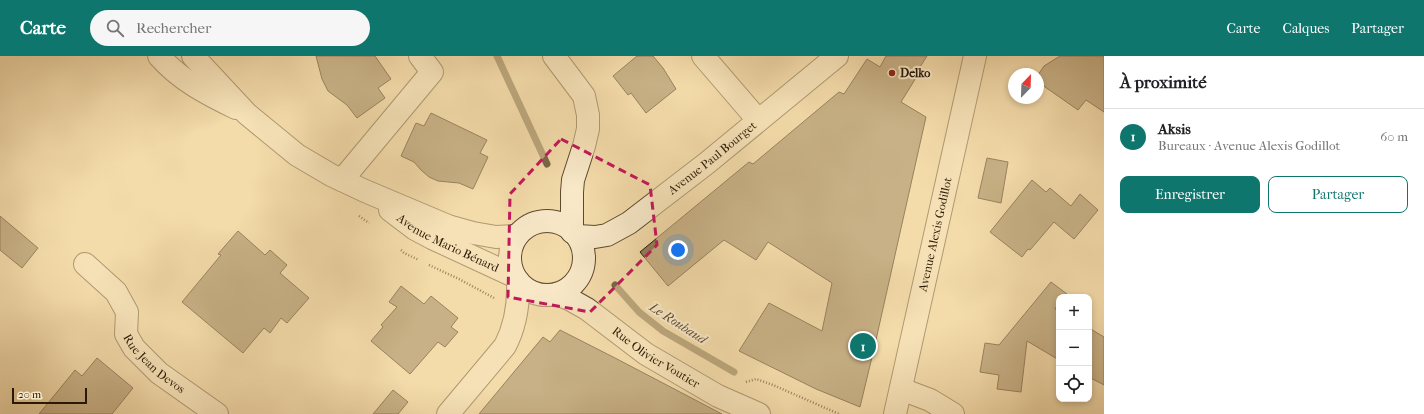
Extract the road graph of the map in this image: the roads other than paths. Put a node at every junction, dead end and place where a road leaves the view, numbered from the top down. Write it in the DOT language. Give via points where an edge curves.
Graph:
graph roads {
  1 [pos="158,56"];
  2 [pos="192,56"];
  3 [pos="420,56"];
  4 [pos="554,56"];
  5 [pos="703,56"];
  6 [pos="837,56"];
  7 [pos="975,56"];
  8 [pos="247,114"];
  9 [pos="758,120"];
  10 [pos="342,180"];
  11 [pos="574,180"];
  12 [pos="365,191"];
  13 [pos="524,231"];
  14 [pos="574,234"];
  15 [pos="85,264"];
  16 [pos="516,279"];
  17 [pos="555,294"];
  18 [pos="511,334"];
  19 [pos="902,406"];
  20 [pos="217,414"];
  21 [pos="448,414"];
  22 [pos="759,414"];
  23 [pos="953,414"];
  1 -- 8 [label="street, Avenue Mario Bénard" via="168,67 199,90"];
  2 -- 8 [label="street, Avenue Mario Bénard"];
  3 -- 10 [label="street" via="432,72"];
  4 -- 11 [label="street" via="584,96 588,115 592,148"];
  5 -- 9 [label="street"];
  6 -- 9 [label="street, Avenue Paul Bourget"];
  7 -- 19 [label="street, Avenue Alexis Godillot"];
  8 -- 10 [label="street, Avenue Mario Bénard" via="297,155"];
  9 -- 14 [label="street, Avenue Paul Bourget" via="630,223 598,237"];
  10 -- 12 [label="street, Avenue Mario Bénard"];
  11 -- 13 [label="street" via="555,206"];
  11 -- 14 [label="street" via="571,203"];
  12 -- 13 [label="street, Avenue Mario Bénard" via="448,226 473,233 496,238"];
  12 -- 16 [label="street, Avenue Mario Bénard" via="415,229"];
  13 -- 14 [label="street" via="542,222 553,222 563,225"];
  13 -- 16 [label="street" via="512,246 510,256"];
  14 -- 17 [label="street" via="582,246 583,267 573,285"];
  15 -- 20 [label="street, Rue Jean Devos" via="116,292 127,312 126,334 134,348 159,373"];
  16 -- 17 [label="street" via="534,293"];
  16 -- 18 [label="street" via="519,298"];
  17 -- 18 [label="street" via="537,306"];
  17 -- 22 [label="street, Rue Olivier Voutier" via="587,309 646,354 718,396"];
  18 -- 21 [label="street" via="505,346"];
  19 -- 23 [label="street" via="930,400"];
}
